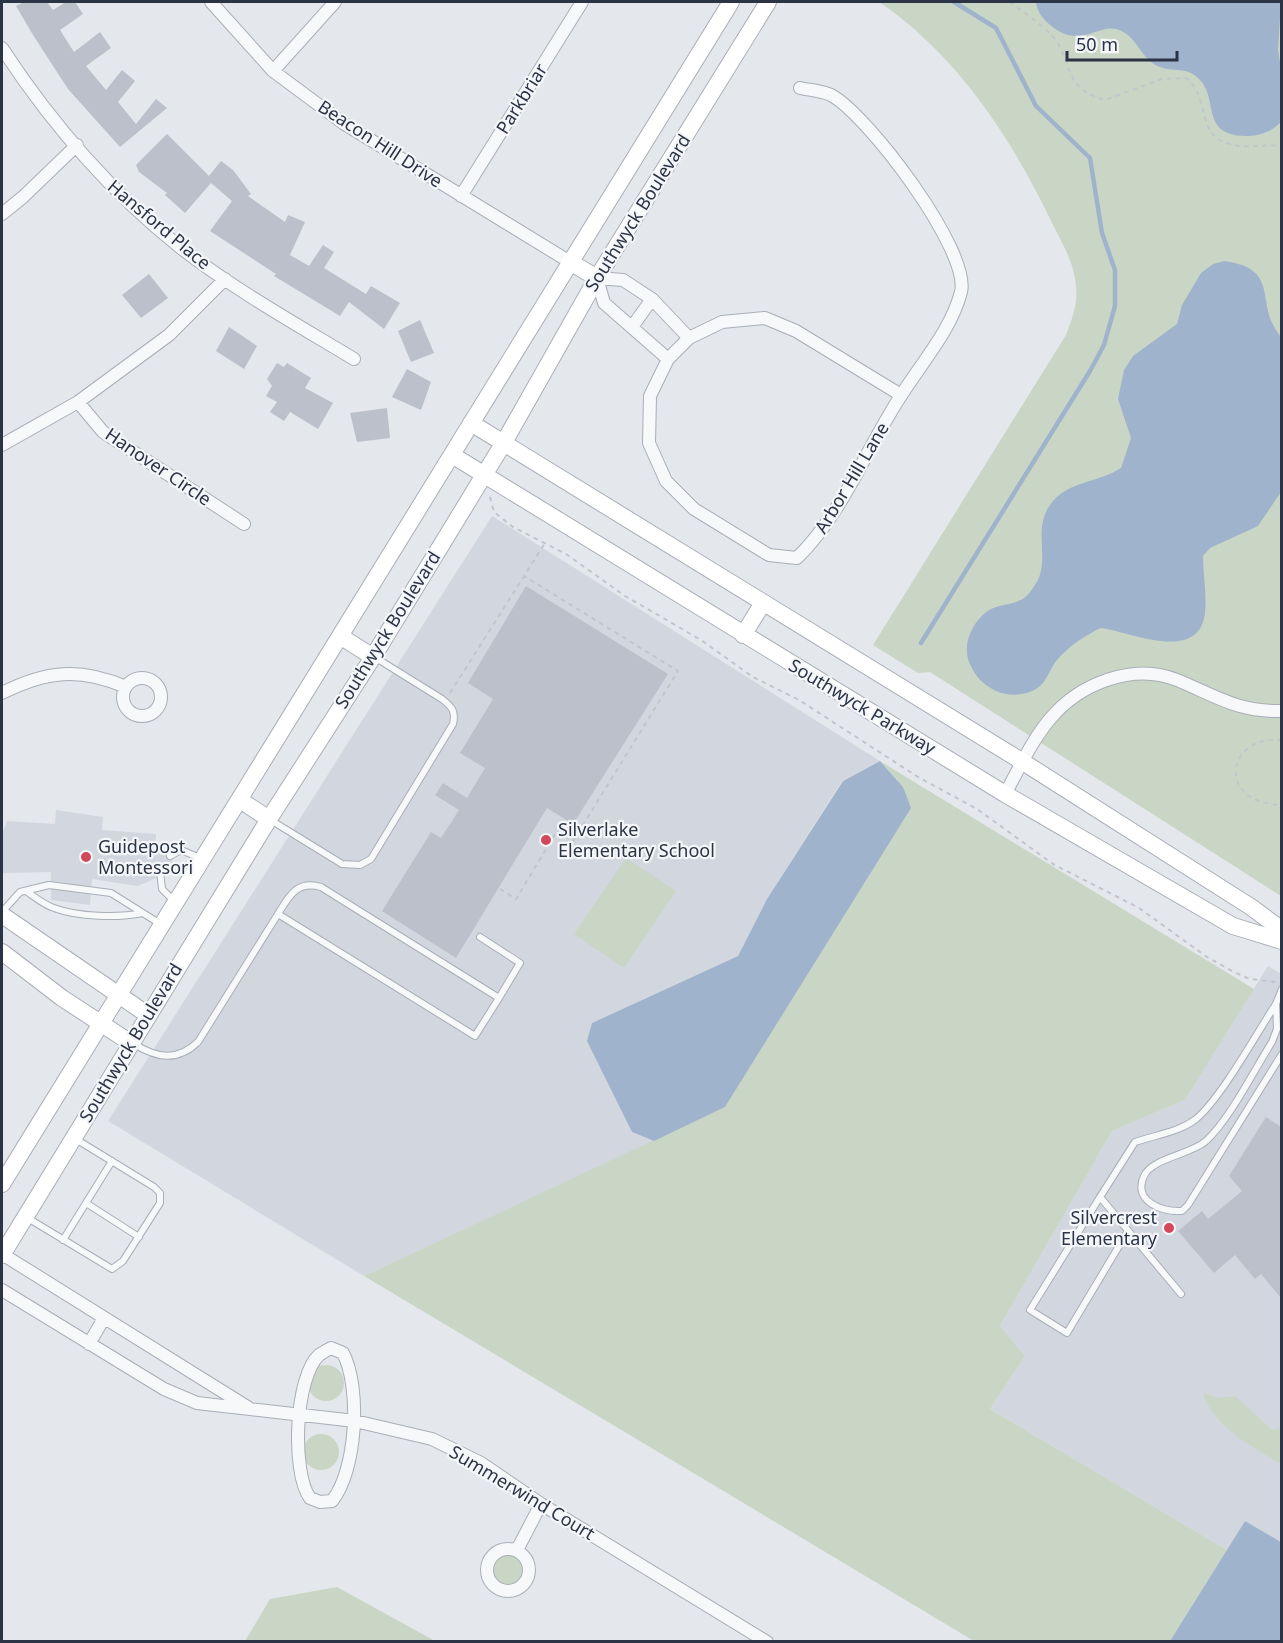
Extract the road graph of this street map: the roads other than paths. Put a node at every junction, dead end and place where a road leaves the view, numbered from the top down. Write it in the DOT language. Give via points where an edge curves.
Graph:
graph roads {
  1 [pos="211,2"];
  2 [pos="334,2"];
  3 [pos="582,2"];
  4 [pos="731,2"];
  5 [pos="768,2"];
  6 [pos="2,48"];
  7 [pos="273,71"];
  8 [pos="800,88"];
  9 [pos="76,145"];
  10 [pos="461,196"];
  11 [pos="2,214"];
  12 [pos="570,262"];
  13 [pos="597,278"];
  14 [pos="225,279"];
  15 [pos="652,299"];
  16 [pos="632,327"];
  17 [pos="689,338"];
  18 [pos="354,359"];
  19 [pos="668,359"];
  20 [pos="901,395"];
  21 [pos="78,402"];
  22 [pos="471,423"];
  23 [pos="503,444"];
  24 [pos="2,445"];
  25 [pos="452,455"];
  26 [pos="484,475"];
  27 [pos="244,524"];
  28 [pos="763,603"];
  29 [pos="743,635"];
  30 [pos="340,636"];
  31 [pos="373,657"];
  32 [pos="126,687"];
  33 [pos="2,693"];
  34 [pos="1281,711"];
  35 [pos="1023,762"];
  36 [pos="1005,794"];
  37 [pos="240,800"];
  38 [pos="269,819"];
  39 [pos="170,856"];
  40 [pos="203,860"];
  41 [pos="160,871"];
  42 [pos="26,891"];
  43 [pos="177,903"];
  44 [pos="2,913"];
  45 [pos="144,913"];
  46 [pos="278,914"];
  47 [pos="163,926"];
  48 [pos="1281,930"];
  49 [pos="480,937"];
  50 [pos="1281,941"];
  51 [pos="2,952"];
  52 [pos="1281,989"];
  53 [pos="118,996"];
  54 [pos="499,998"];
  55 [pos="1276,1004"];
  56 [pos="148,1015"];
  57 [pos="1281,1022"];
  58 [pos="100,1023"];
  59 [pos="131,1043"];
  60 [pos="1281,1056"];
  61 [pos="74,1138"];
  62 [pos="112,1161"];
  63 [pos="2,1184"];
  64 [pos="1100,1197"];
  65 [pos="86,1203"];
  66 [pos="25,1216"];
  67 [pos="1128,1231"];
  68 [pos="139,1237"];
  69 [pos="63,1240"];
  70 [pos="2,1254"];
  71 [pos="2,1290"];
  72 [pos="1181,1294"];
  73 [pos="105,1318"];
  74 [pos="89,1344"];
  75 [pos="253,1411"];
  76 [pos="298,1414"];
  77 [pos="356,1421"];
  78 [pos="541,1504"];
  79 [pos="517,1550"];
  80 [pos="767,1641"];
  1 -- 7 [label="street, Beacon Hill Drive"];
  2 -- 7 [label="street"];
  3 -- 10 [label="street, Parkbriar"];
  4 -- 12 [label="street, Southwyck Boulevard"];
  5 -- 13 [label="street, Southwyck Boulevard"];
  6 -- 9 [label="street, Hansford Place" via="51,118"];
  7 -- 10 [label="street, Beacon Hill Drive" via="343,123"];
  8 -- 20 [label="street, Arbor Hill Lane" via="830,95 857,116 912,182 953,254 962,290 942,334"];
  9 -- 11 [label="street"];
  9 -- 14 [label="street, Hansford Place" via="106,181 144,216"];
  10 -- 12 [label="street, Beacon Hill Drive"];
  12 -- 13 [label="street"];
  12 -- 22 [label="street, Southwyck Boulevard"];
  13 -- 15 [label="street" via="623,280"];
  13 -- 16 [label="street" via="604,303"];
  13 -- 23 [label="street, Southwyck Boulevard"];
  14 -- 18 [label="street, Hansford Place"];
  14 -- 21 [label="street" via="168,335"];
  15 -- 16 [label="street"];
  15 -- 17 [label="street"];
  16 -- 19 [label="street"];
  17 -- 19 [label="street"];
  17 -- 20 [label="street" via="722,322 765,318 796,331"];
  19 -- 20 [label="street, Arbor Hill Lane" via="650,396 649,443 666,482 694,509 769,555 797,558 817,538"];
  21 -- 24 [label="street"];
  21 -- 27 [label="street, Hanover Circle" via="103,432"];
  22 -- 23 [label="street, Southwyck Parkway"];
  22 -- 25 [label="street, Southwyck Boulevard"];
  23 -- 26 [label="street, Southwyck Boulevard"];
  23 -- 28 [label="street, Southwyck Parkway"];
  25 -- 26 [label="street, Southwyck Parkway"];
  25 -- 30 [label="street, Southwyck Boulevard"];
  26 -- 29 [label="street, Southwyck Parkway"];
  26 -- 31 [label="street, Southwyck Boulevard"];
  28 -- 29 [label="street"];
  28 -- 35 [label="street, Southwyck Parkway"];
  29 -- 36 [label="street, Southwyck Parkway"];
  30 -- 31 [label="street"];
  30 -- 37 [label="street, Southwyck Boulevard"];
  31 -- 38 [label="street, Southwyck Boulevard"];
  31 -- 38 [label="lane" via="445,701 455,715 370,859 360,865 342,864"];
  32 -- 33 [label="street" via="101,676 75,673 49,675"];
  34 -- 35 [label="street" via="1222,702 1176,680 1153,674 1130,674 1107,680 1065,703 1048,720"];
  35 -- 36 [label="street"];
  35 -- 48 [label="street, Southwyck Parkway"];
  36 -- 50 [label="street, Southwyck Parkway" via="1233,926"];
  37 -- 38 [label="street"];
  37 -- 40 [label="street, Southwyck Boulevard"];
  38 -- 56 [label="street, Southwyck Boulevard"];
  39 -- 40 [label="lane" via="181,850"];
  40 -- 43 [label="street, Southwyck Boulevard"];
  41 -- 43 [label="lane" via="162,889"];
  42 -- 44 [label="lane" via="13,897"];
  42 -- 45 [label="lane" via="62,910 122,917"];
  42 -- 45 [label="lane" via="49,885 99,890 122,898"];
  43 -- 47 [label="street, Southwyck Boulevard"];
  44 -- 53 [label="street"];
  45 -- 47 [label="lane"];
  46 -- 54 [label="lane" via="294,890 311,884 321,887"];
  46 -- 54 [label="lane" via="475,1036"];
  46 -- 59 [label="lane" via="198,1042 187,1053 149,1054"];
  47 -- 53 [label="street, Southwyck Boulevard"];
  49 -- 54 [label="lane" via="520,963"];
  51 -- 58 [label="street"];
  52 -- 55 [label="lane"];
  53 -- 56 [label="street"];
  53 -- 58 [label="street, Southwyck Boulevard"];
  55 -- 57 [label="lane"];
  55 -- 60 [label="lane" via="1277,1029 1272,1042 1208,1140 1145,1173 1143,1191 1150,1204 1169,1212 1182,1211"];
  55 -- 64 [label="lane" via="1212,1102 1196,1119 1176,1130 1135,1142"];
  56 -- 59 [label="street, Southwyck Boulevard"];
  58 -- 59 [label="street"];
  58 -- 63 [label="street, Southwyck Boulevard"];
  59 -- 61 [label="street, Southwyck Boulevard"];
  61 -- 62 [label="lane"];
  61 -- 66 [label="street, Southwyck Boulevard"];
  62 -- 65 [label="lane"];
  62 -- 68 [label="lane" via="154,1187 161,1197"];
  64 -- 67 [label="lane"];
  64 -- 67 [label="lane" via="1030,1310 1067,1333"];
  65 -- 68 [label="lane"];
  65 -- 69 [label="lane"];
  66 -- 69 [label="lane"];
  66 -- 70 [label="street, Southwyck Boulevard"];
  67 -- 72 [label="lane"];
  68 -- 69 [label="lane" via="123,1261 112,1269"];
  70 -- 73 [label="street, Summerwind Court"];
  71 -- 74 [label="street, Summerwind Court"];
  73 -- 74 [label="street"];
  73 -- 75 [label="street, Summerwind Court"];
  74 -- 75 [label="street, Summerwind Court" via="164,1389 197,1403"];
  75 -- 76 [label="street, Summerwind Court"];
  76 -- 77 [label="street, Summerwind Court"];
  76 -- 77 [label="street" via="310,1370 318,1356 331,1348 343,1353 350,1367"];
  76 -- 77 [label="street" via="302,1477 310,1498 320,1502 332,1501 340,1491"];
  77 -- 78 [label="street, Summerwind Court" via="432,1439 481,1463"];
  78 -- 79 [label="street"];
  78 -- 80 [label="street, Summerwind Court"];
}
